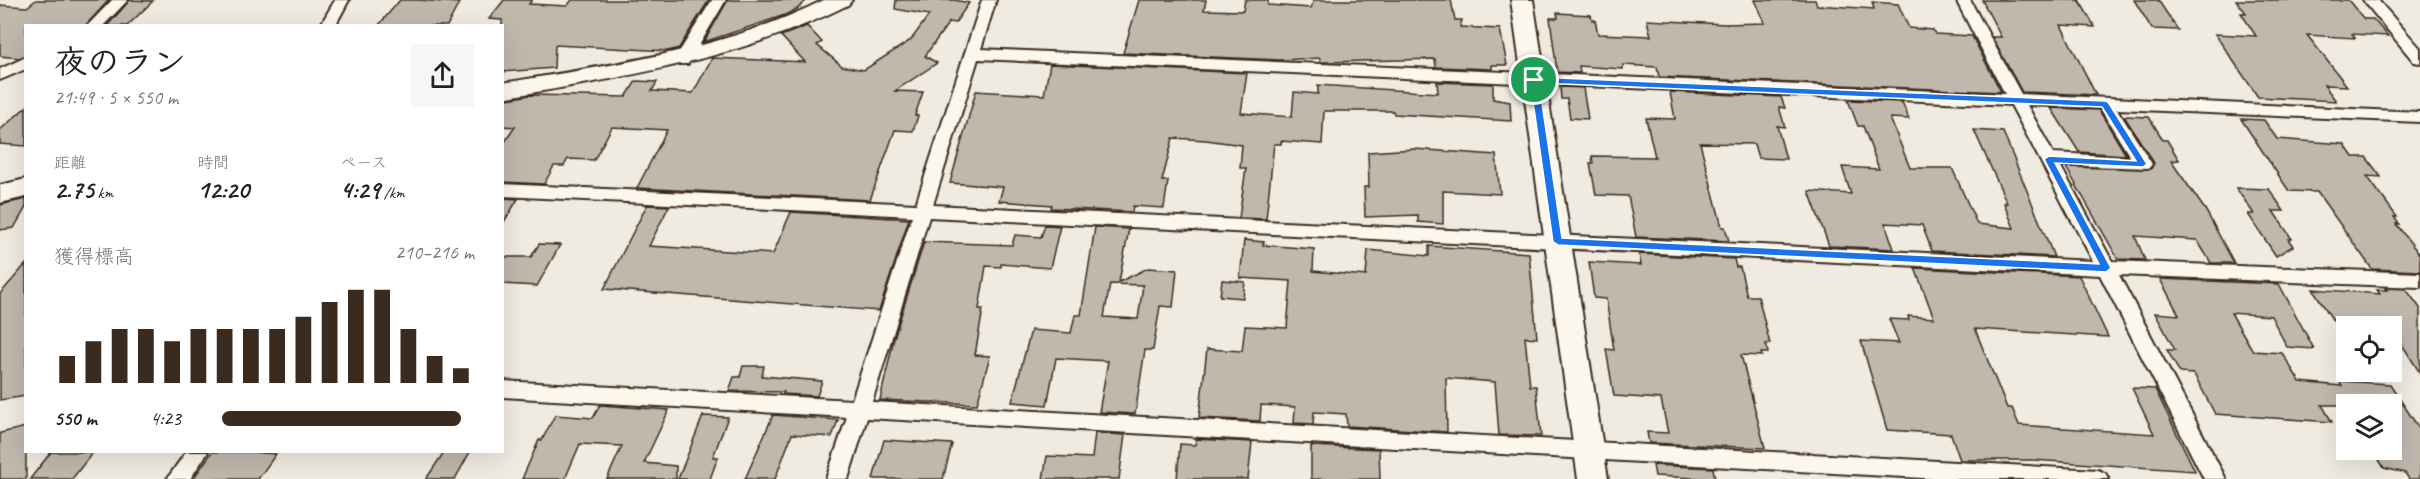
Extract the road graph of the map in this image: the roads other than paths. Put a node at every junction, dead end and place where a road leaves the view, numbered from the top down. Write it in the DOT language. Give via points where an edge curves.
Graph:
graph roads {
  1 [pos="121,0"];
  2 [pos="342,0"];
  3 [pos="719,0"];
  4 [pos="841,0"];
  5 [pos="989,0"];
  6 [pos="1522,0"];
  7 [pos="1963,0"];
  8 [pos="2370,0"];
  9 [pos="96,24"];
  10 [pos="328,24"];
  11 [pos="972,54"];
  12 [pos="2420,58"];
  13 [pos="681,60"];
  14 [pos="24,63"];
  15 [pos="0,75"];
  16 [pos="1534,80"];
  17 [pos="504,92"];
  18 [pos="2016,100"];
  19 [pos="2105,104"];
  20 [pos="2420,117"];
  21 [pos="2049,159"];
  22 [pos="24,188"];
  23 [pos="504,190"];
  24 [pos="0,194"];
  25 [pos="923,208"];
  26 [pos="1558,242"];
  27 [pos="2106,268"];
  28 [pos="2419,281"];
  29 [pos="504,389"];
  30 [pos="859,408"];
  31 [pos="1589,449"];
  32 [pos="197,453"];
  33 [pos="178,479"];
  34 [pos="837,479"];
  35 [pos="1593,479"];
  36 [pos="2098,479"];
  37 [pos="2215,479"];
  1 -- 9 [label="street"];
  2 -- 10 [label="street"];
  3 -- 13 [label="street"];
  4 -- 13 [label="street" via="758,37"];
  5 -- 11 [label="street"];
  6 -- 16 [label="street"];
  7 -- 18 [label="street"];
  8 -- 12 [label="street"];
  11 -- 16 [label="street"];
  11 -- 25 [label="street"];
  13 -- 17 [label="street"];
  14 -- 15 [label="street"];
  16 -- 18 [label="street"];
  16 -- 26 [label="street"];
  18 -- 19 [label="street"];
  18 -- 21 [label="street"];
  19 -- 20 [label="street"];
  19 -- 21 [label="street" via="2143,164"];
  21 -- 27 [label="street"];
  22 -- 24 [label="street"];
  23 -- 25 [label="street"];
  25 -- 26 [label="street"];
  25 -- 30 [label="street"];
  26 -- 27 [label="street"];
  26 -- 31 [label="street"];
  27 -- 28 [label="street"];
  27 -- 37 [label="street"];
  29 -- 30 [label="street"];
  30 -- 31 [label="street"];
  30 -- 34 [label="street"];
  31 -- 35 [label="street"];
  31 -- 36 [label="street"];
  32 -- 33 [label="street"];
}
